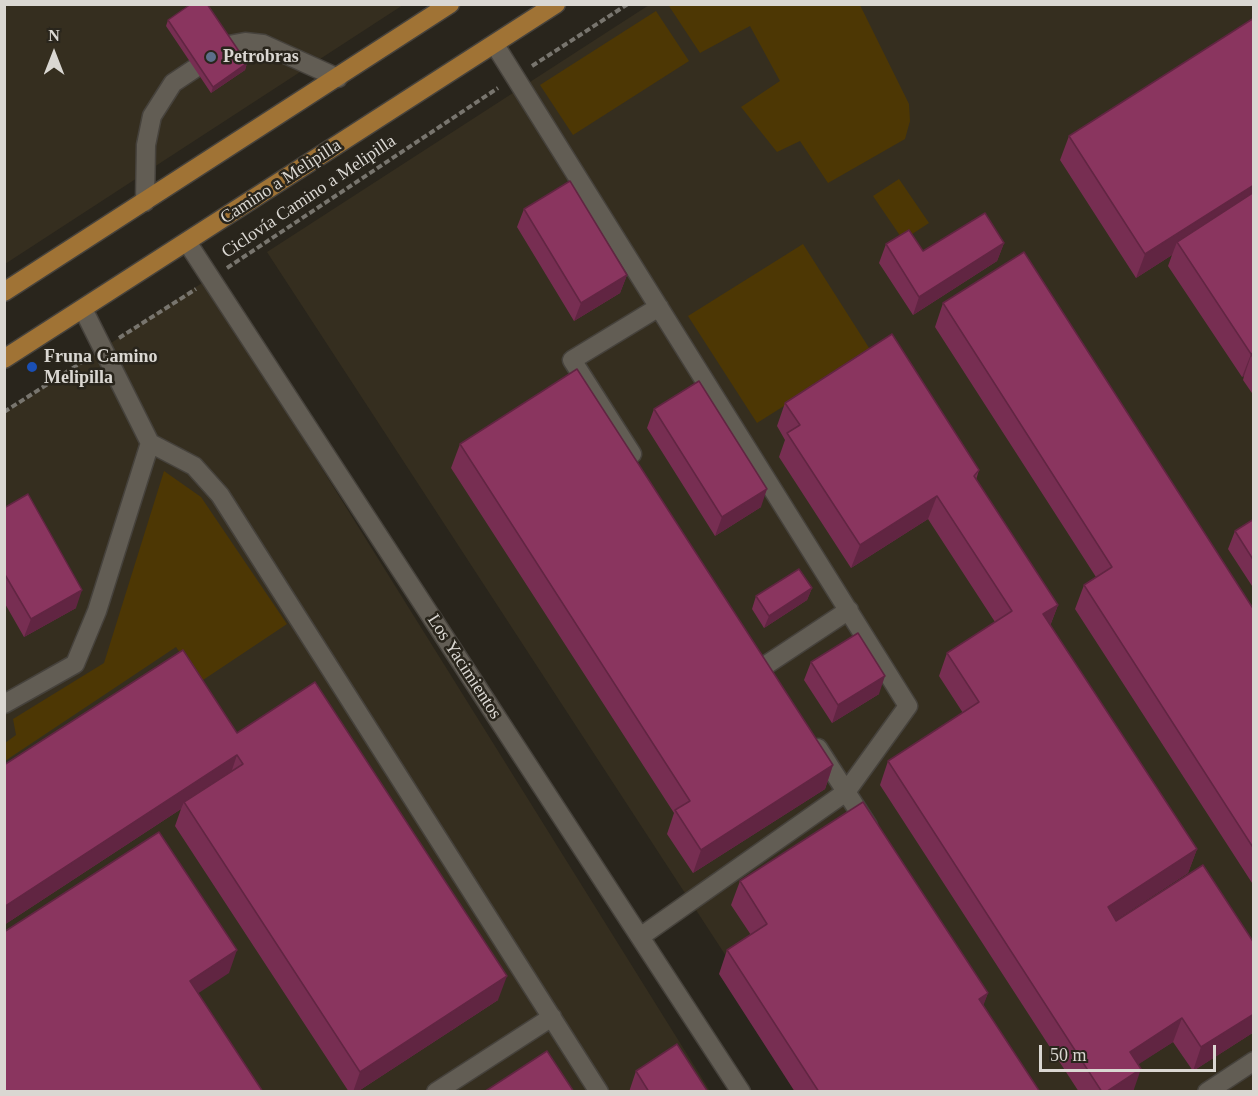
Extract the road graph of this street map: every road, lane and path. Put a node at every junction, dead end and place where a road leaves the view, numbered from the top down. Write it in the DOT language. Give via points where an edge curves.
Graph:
graph roads {
  1 [pos="450,4"];
  2 [pos="556,4"];
  3 [pos="628,4"];
  4 [pos="229,45"];
  5 [pos="495,45"];
  6 [pos="194,69"];
  7 [pos="514,77"];
  8 [pos="338,78"];
  9 [pos="145,202"];
  10 [pos="187,242"];
  11 [pos="211,279"];
  12 [pos="4,292"];
  13 [pos="659,307"];
  14 [pos="83,309"];
  15 [pos="102,349"];
  16 [pos="4,359"];
  17 [pos="4,412"];
  18 [pos="150,443"];
  19 [pos="641,468"];
  20 [pos="849,610"];
  21 [pos="753,646"];
  22 [pos="766,665"];
  23 [pos="778,685"];
  24 [pos="4,704"];
  25 [pos="809,734"];
  26 [pos="846,792"];
  27 [pos="878,842"];
  28 [pos="640,937"];
  29 [pos="552,1017"];
  30 [pos="1254,1061"];
  31 [pos="436,1092"];
  32 [pos="599,1092"];
  33 [pos="741,1092"];
  34 [pos="1207,1092"];
  1 -- 8 [label="main road"];
  2 -- 5 [label="main road, Camino a Melipilla"];
  3 -- 7 [label="path, Ciclovía Camino a Melipilla"];
  4 -- 8 [label="street" via="263,44"];
  5 -- 7 [label="street"];
  5 -- 10 [label="main road, Camino a Melipilla"];
  6 -- 9 [label="street" via="172,83 152,116 146,145"];
  7 -- 11 [label="path, Ciclovía Camino a Melipilla"];
  7 -- 13 [label="street"];
  8 -- 9 [label="main road"];
  9 -- 12 [label="main road"];
  10 -- 11 [label="street, Los Yacimientos"];
  10 -- 14 [label="main road, Camino a Melipilla"];
  11 -- 15 [label="path, Ciclovía Camino a Melipilla"];
  11 -- 28 [label="street, Los Yacimientos"];
  13 -- 19 [label="street" via="572,360"];
  13 -- 20 [label="street"];
  14 -- 15 [label="street"];
  14 -- 16 [label="main road, Camino a Melipilla"];
  15 -- 17 [label="path, Ciclovía Camino a Melipilla"];
  15 -- 18 [label="street"];
  18 -- 24 [label="street" via="97,611 75,664"];
  18 -- 29 [label="street" via="194,466 220,495"];
  20 -- 22 [label="street"];
  20 -- 26 [label="street" via="908,706"];
  21 -- 22 [label="street"];
  22 -- 23 [label="street"];
  25 -- 26 [label="street"];
  26 -- 27 [label="street"];
  26 -- 28 [label="street"];
  28 -- 33 [label="street, Los Yacimientos"];
  29 -- 31 [label="street"];
  29 -- 32 [label="street"];
  30 -- 34 [label="street"];
}
